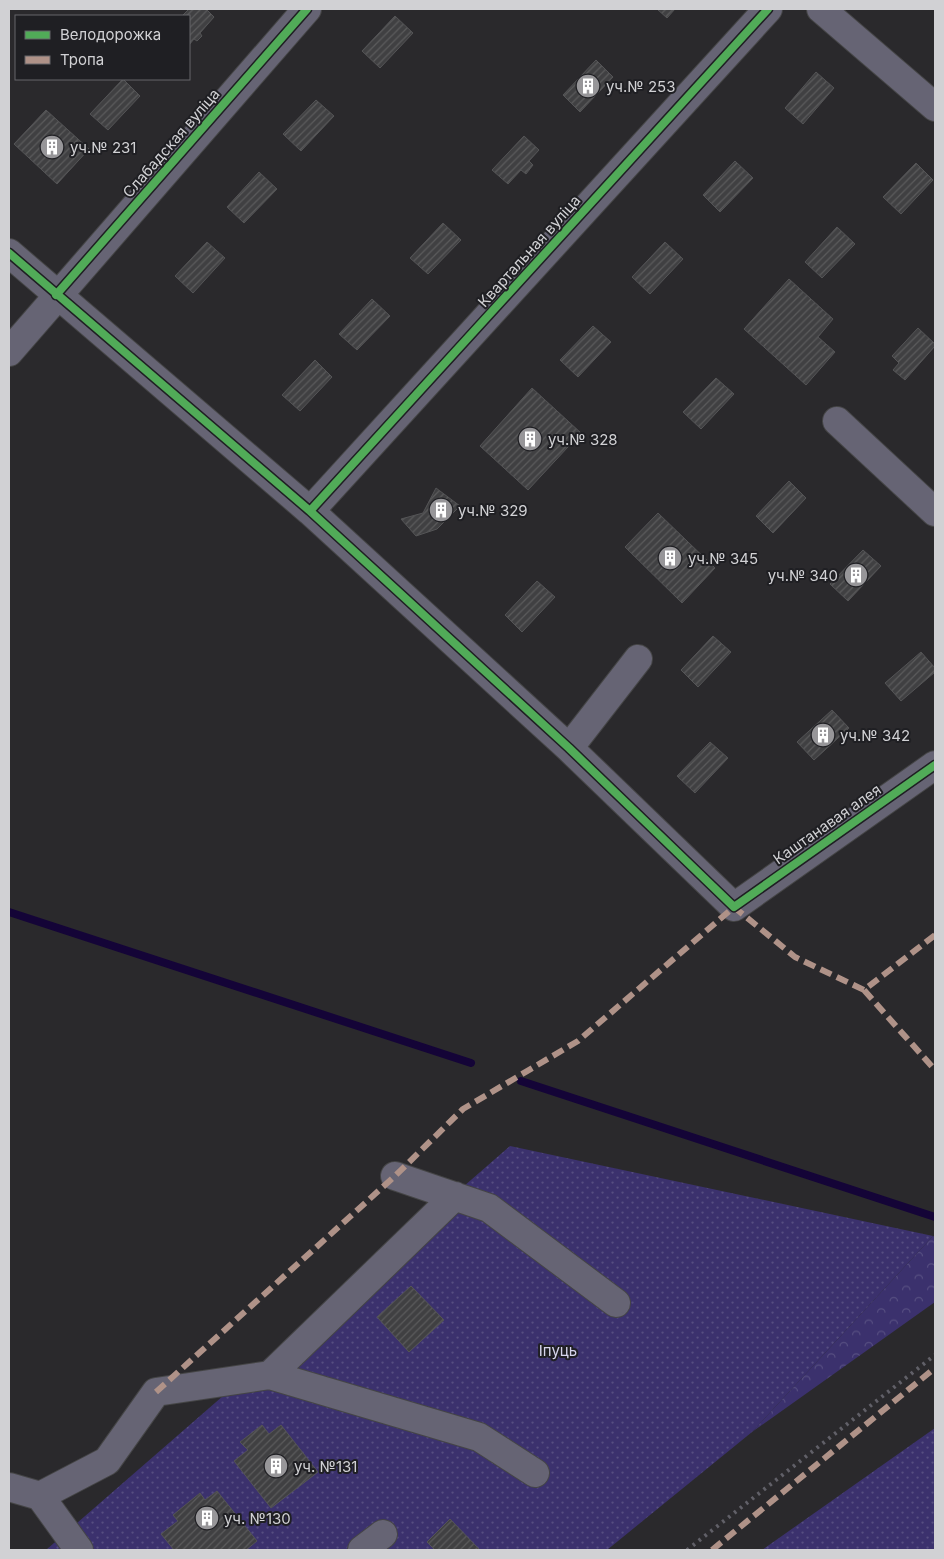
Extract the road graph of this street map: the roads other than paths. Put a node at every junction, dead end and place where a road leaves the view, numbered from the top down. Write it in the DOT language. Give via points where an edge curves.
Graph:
graph roads {
  1 [pos="307,9"];
  2 [pos="768,9"];
  3 [pos="821,9"];
  4 [pos="935,107"];
  5 [pos="9,253"];
  6 [pos="56,295"];
  7 [pos="9,352"];
  8 [pos="836,421"];
  9 [pos="310,511"];
  10 [pos="935,512"];
  11 [pos="638,659"];
  12 [pos="569,748"];
  13 [pos="935,765"];
  14 [pos="395,1176"];
  15 [pos="455,1196"];
  16 [pos="616,1303"];
  17 [pos="270,1375"];
  18 [pos="535,1473"];
  19 [pos="9,1487"];
  20 [pos="40,1496"];
  21 [pos="79,1550"];
  1 -- 6 [label="street, Слабадская вуліца"];
  2 -- 9 [label="street, Квартальная вуліца"];
  3 -- 4 [label="street"];
  5 -- 6 [label="street"];
  6 -- 7 [label="street, Слабадская вуліца"];
  6 -- 9 [label="street"];
  8 -- 10 [label="street"];
  9 -- 12 [label="street"];
  11 -- 12 [label="street"];
  12 -- 13 [label="street, Каштанавая алея" via="734,906"];
  14 -- 15 [label="street"];
  15 -- 16 [label="street" via="489,1208"];
  15 -- 17 [label="street"];
  17 -- 18 [label="street" via="479,1437"];
  17 -- 20 [label="street" via="156,1392 107,1461"];
  19 -- 20 [label="street"];
  20 -- 21 [label="street"];
}
